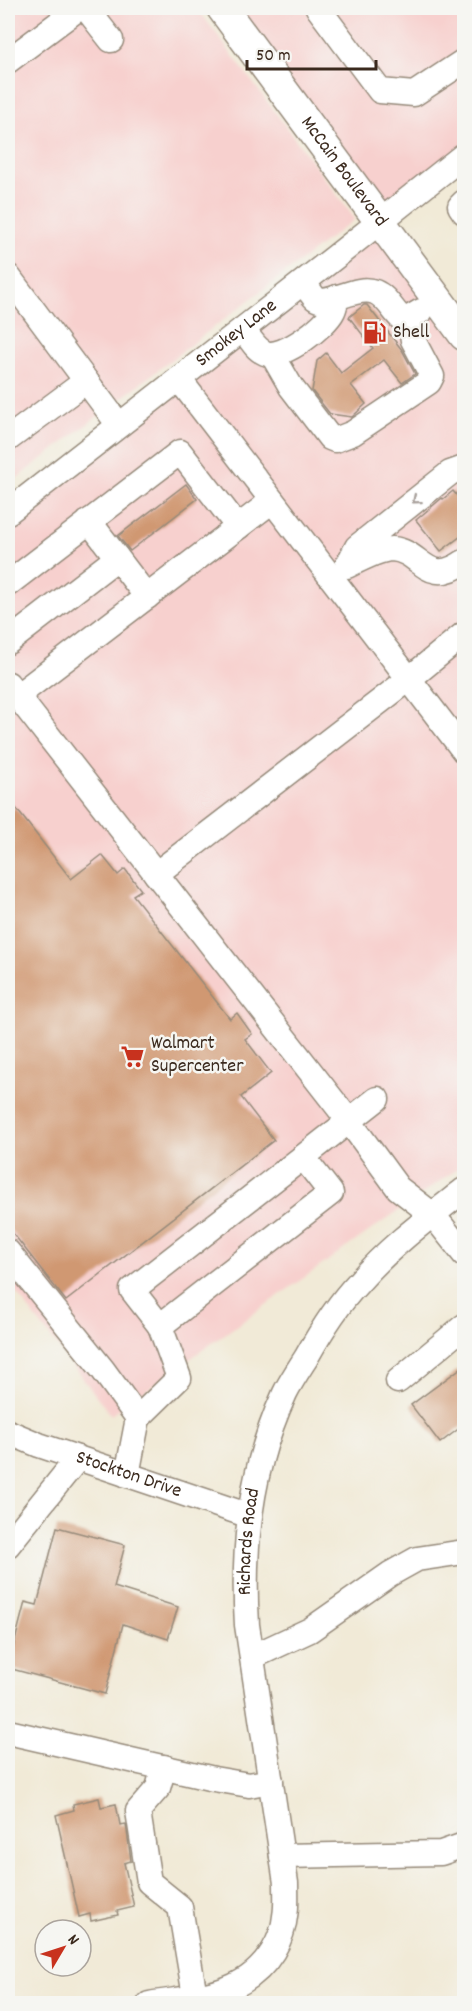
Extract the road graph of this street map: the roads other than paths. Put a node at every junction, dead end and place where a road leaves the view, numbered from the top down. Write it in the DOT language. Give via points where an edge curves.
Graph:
graph roads {
  1 [pos="79,8"];
  2 [pos="86,8"];
  3 [pos="222,8"];
  4 [pos="318,8"];
  5 [pos="111,40"];
  6 [pos="8,61"];
  7 [pos="465,61"];
  8 [pos="465,155"];
  9 [pos="465,202"];
  10 [pos="465,212"];
  11 [pos="380,222"];
  12 [pos="8,276"];
  13 [pos="304,282"];
  14 [pos="337,297"];
  15 [pos="437,299"];
  16 [pos="409,318"];
  17 [pos="243,329"];
  18 [pos="464,332"];
  19 [pos="272,354"];
  20 [pos="179,379"];
  21 [pos="86,381"];
  22 [pos="119,425"];
  23 [pos="8,439"];
  24 [pos="465,468"];
  25 [pos="272,501"];
  26 [pos="8,512"];
  27 [pos="89,521"];
  28 [pos="238,527"];
  29 [pos="117,558"];
  30 [pos="465,562"];
  31 [pos="340,572"];
  32 [pos="8,584"];
  33 [pos="147,597"];
  34 [pos="12,630"];
  35 [pos="465,634"];
  36 [pos="409,679"];
  37 [pos="12,690"];
  38 [pos="465,751"];
  39 [pos="156,874"];
  40 [pos="377,1099"];
  41 [pos="349,1121"];
  42 [pos="303,1157"];
  43 [pos="465,1190"];
  44 [pos="433,1215"];
  45 [pos="8,1252"];
  46 [pos="465,1254"];
  47 [pos="160,1326"];
  48 [pos="465,1326"];
  49 [pos="398,1381"];
  50 [pos="138,1418"];
  51 [pos="9,1435"];
  52 [pos="78,1458"];
  53 [pos="127,1475"];
  54 [pos="250,1516"];
  55 [pos="8,1545"];
  56 [pos="465,1552"];
  57 [pos="252,1657"];
  58 [pos="8,1732"];
  59 [pos="164,1767"];
  60 [pos="271,1781"];
  61 [pos="465,1845"];
  62 [pos="282,1856"];
  63 [pos="238,1995"];
  64 [pos="195,1996"];
  65 [pos="149,2004"];
  1 -- 6 [label="street"];
  2 -- 5 [label="street"];
  3 -- 11 [label="main road, McCain Boulevard"];
  4 -- 7 [label="street" via="380,91 414,94"];
  8 -- 11 [label="street, Smokey Lane"];
  9 -- 10 [label="street" via="460,206"];
  11 -- 13 [label="street, Smokey Lane"];
  11 -- 15 [label="main road, McCain Boulevard"];
  12 -- 21 [label="street"];
  13 -- 14 [label="street" via="315,298 322,301"];
  13 -- 17 [label="street, Smokey Lane"];
  14 -- 16 [label="street" via="359,290 375,292 402,319"];
  14 -- 19 [label="street" via="333,312 311,334"];
  15 -- 16 [label="street"];
  15 -- 18 [label="main road, McCain Boulevard"];
  16 -- 19 [label="street" via="413,340 432,376 429,382 353,433 335,440 291,387"];
  17 -- 19 [label="street" via="262,351"];
  17 -- 20 [label="street, Smokey Lane"];
  20 -- 22 [label="street, Smokey Lane"];
  20 -- 25 [label="street"];
  21 -- 22 [label="street"];
  21 -- 23 [label="street"];
  22 -- 26 [label="street, Smokey Lane"];
  24 -- 31 [label="street, one-way" via="432,486 357,547"];
  25 -- 28 [label="street"];
  25 -- 31 [label="street"];
  27 -- 28 [label="street" via="180,452"];
  27 -- 29 [label="street"];
  27 -- 32 [label="street"];
  28 -- 33 [label="street"];
  29 -- 33 [label="street"];
  29 -- 34 [label="street"];
  30 -- 31 [label="street" via="442,572 391,549 365,557"];
  31 -- 36 [label="street"];
  33 -- 37 [label="street"];
  35 -- 36 [label="street"];
  36 -- 38 [label="street"];
  36 -- 39 [label="street"];
  37 -- 39 [label="street"];
  39 -- 41 [label="street"];
  40 -- 41 [label="street"];
  41 -- 42 [label="street"];
  41 -- 44 [label="street" via="398,1188"];
  42 -- 47 [label="street" via="331,1193"];
  42 -- 47 [label="street" via="132,1290"];
  43 -- 44 [label="street, Richards Road"];
  44 -- 46 [label="street"];
  44 -- 54 [label="street, Richards Road" via="358,1282 321,1332 285,1394 259,1470"];
  45 -- 50 [label="street"];
  47 -- 50 [label="street" via="179,1378"];
  48 -- 49 [label="street"];
  50 -- 53 [label="street"];
  51 -- 52 [label="street, Stockton Drive"];
  52 -- 53 [label="street, Stockton Drive"];
  52 -- 55 [label="street"];
  53 -- 54 [label="street, Stockton Drive"];
  54 -- 57 [label="street, Richards Road" via="245,1585"];
  56 -- 57 [label="street" via="417,1559 310,1630"];
  57 -- 60 [label="street, Richards Road"];
  58 -- 59 [label="street"];
  59 -- 60 [label="street" via="249,1785"];
  59 -- 64 [label="street" via="158,1788 138,1811 149,1882 180,1907"];
  60 -- 62 [label="street, Richards Road"];
  61 -- 62 [label="street" via="441,1853"];
  62 -- 63 [label="street, Richards Road" via="286,1884 284,1925 266,1962"];
  63 -- 64 [label="street" via="229,1990"];
  64 -- 65 [label="street"];
}
